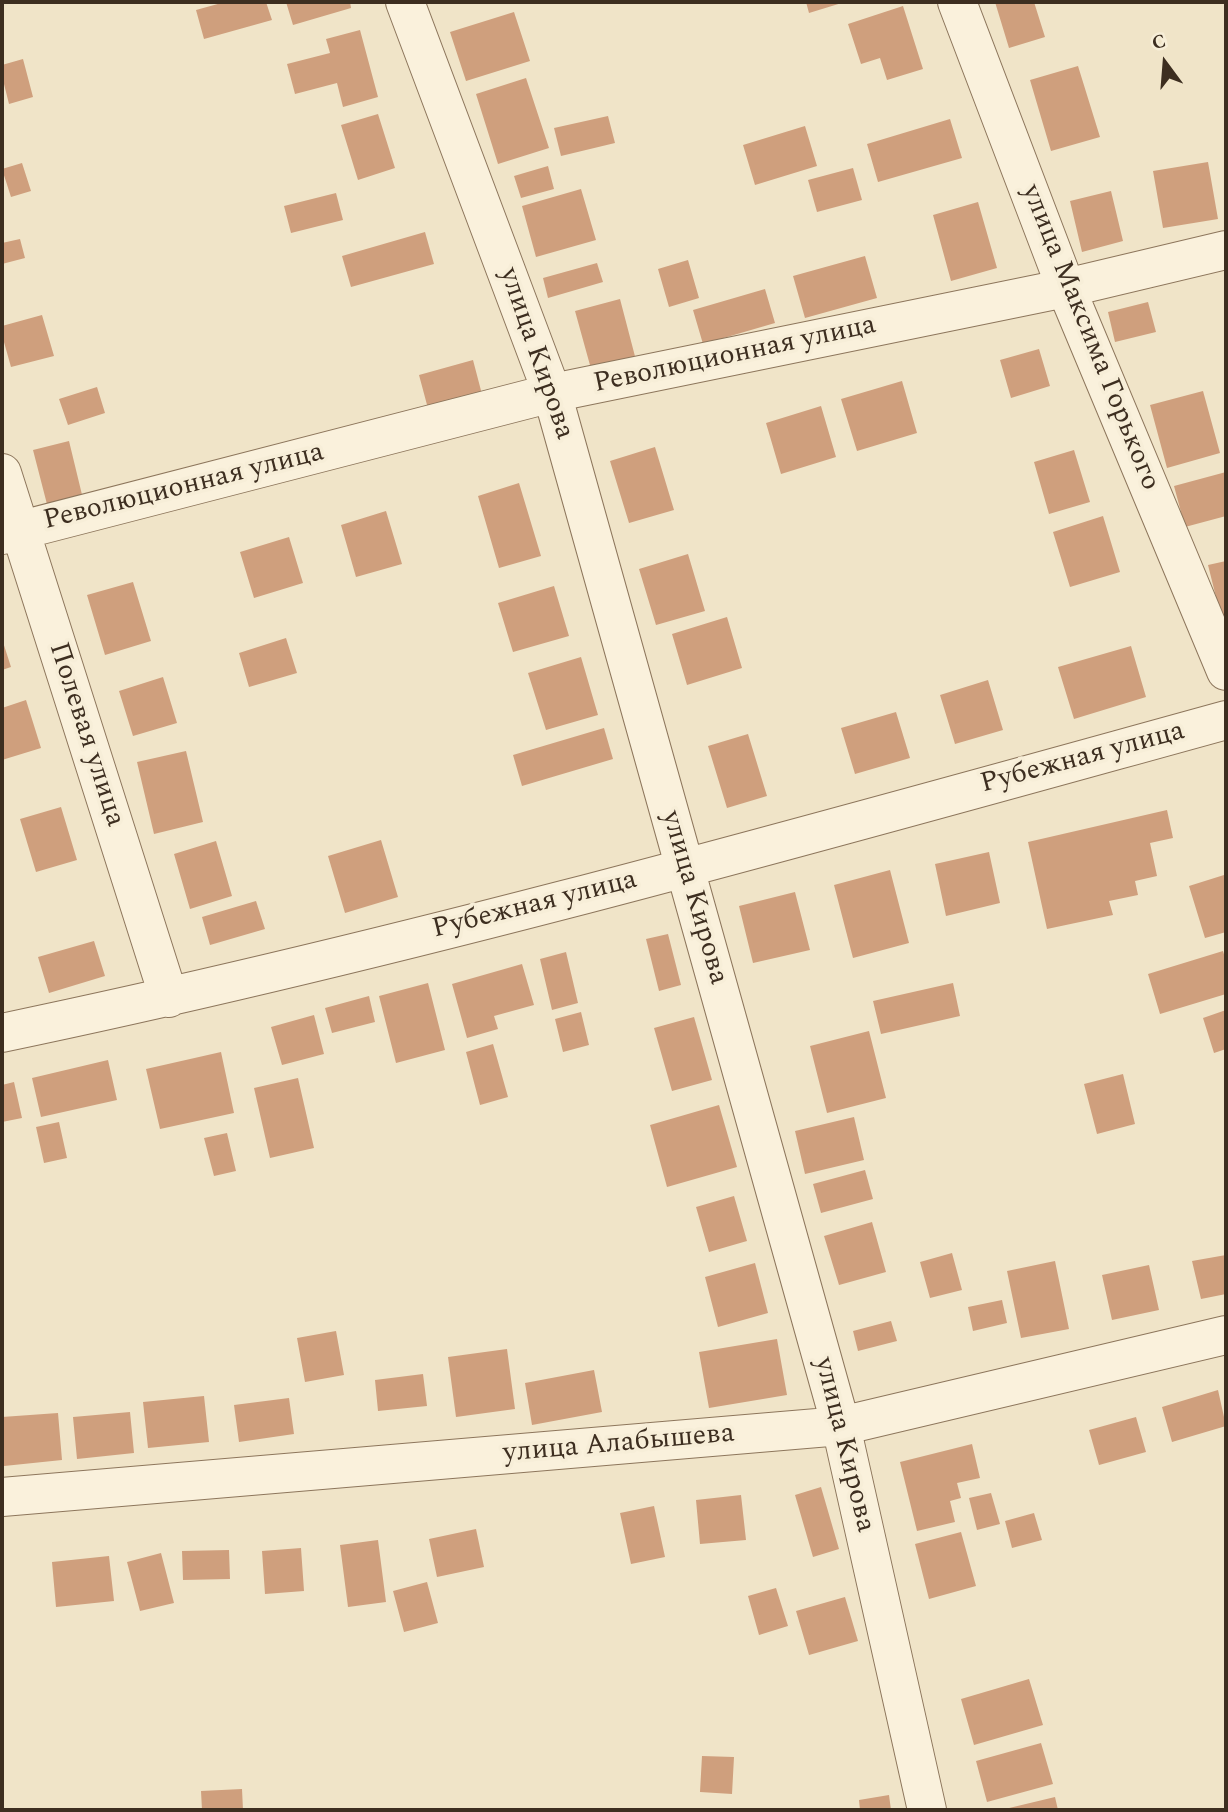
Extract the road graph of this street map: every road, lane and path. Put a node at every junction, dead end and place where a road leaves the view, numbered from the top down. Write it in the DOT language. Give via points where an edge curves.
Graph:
graph roads {
  1 [pos="405,2"];
  2 [pos="957,2"];
  3 [pos="1226,250"];
  4 [pos="1066,288"];
  5 [pos="552,393"];
  6 [pos="2,473"];
  7 [pos="11,533"];
  8 [pos="1226,671"];
  9 [pos="1226,720"];
  10 [pos="684,869"];
  11 [pos="169,998"];
  12 [pos="2,1033"];
  13 [pos="1226,1335"];
  14 [pos="841,1426"];
  15 [pos="2,1497"];
  16 [pos="927,1810"];
  1 -- 5 [label="street, улица Кирова"];
  2 -- 4 [label="street, улица Максима Горького"];
  3 -- 4 [label="street, Революционная улица"];
  4 -- 5 [label="street, Революционная улица"];
  4 -- 8 [label="street, улица Максима Горького"];
  5 -- 7 [label="street, Революционная улица"];
  5 -- 10 [label="street, улица Кирова"];
  6 -- 7 [label="street, Полевая улица"];
  7 -- 11 [label="street, Полевая улица"];
  9 -- 10 [label="street, Рубежная улица"];
  10 -- 11 [label="street, Рубежная улица"];
  10 -- 14 [label="street, улица Кирова"];
  11 -- 12 [label="street, Рубежная улица"];
  13 -- 14 [label="street, улица Алабышева"];
  14 -- 15 [label="street, улица Алабышева"];
  14 -- 16 [label="street, улица Кирова"];
}
